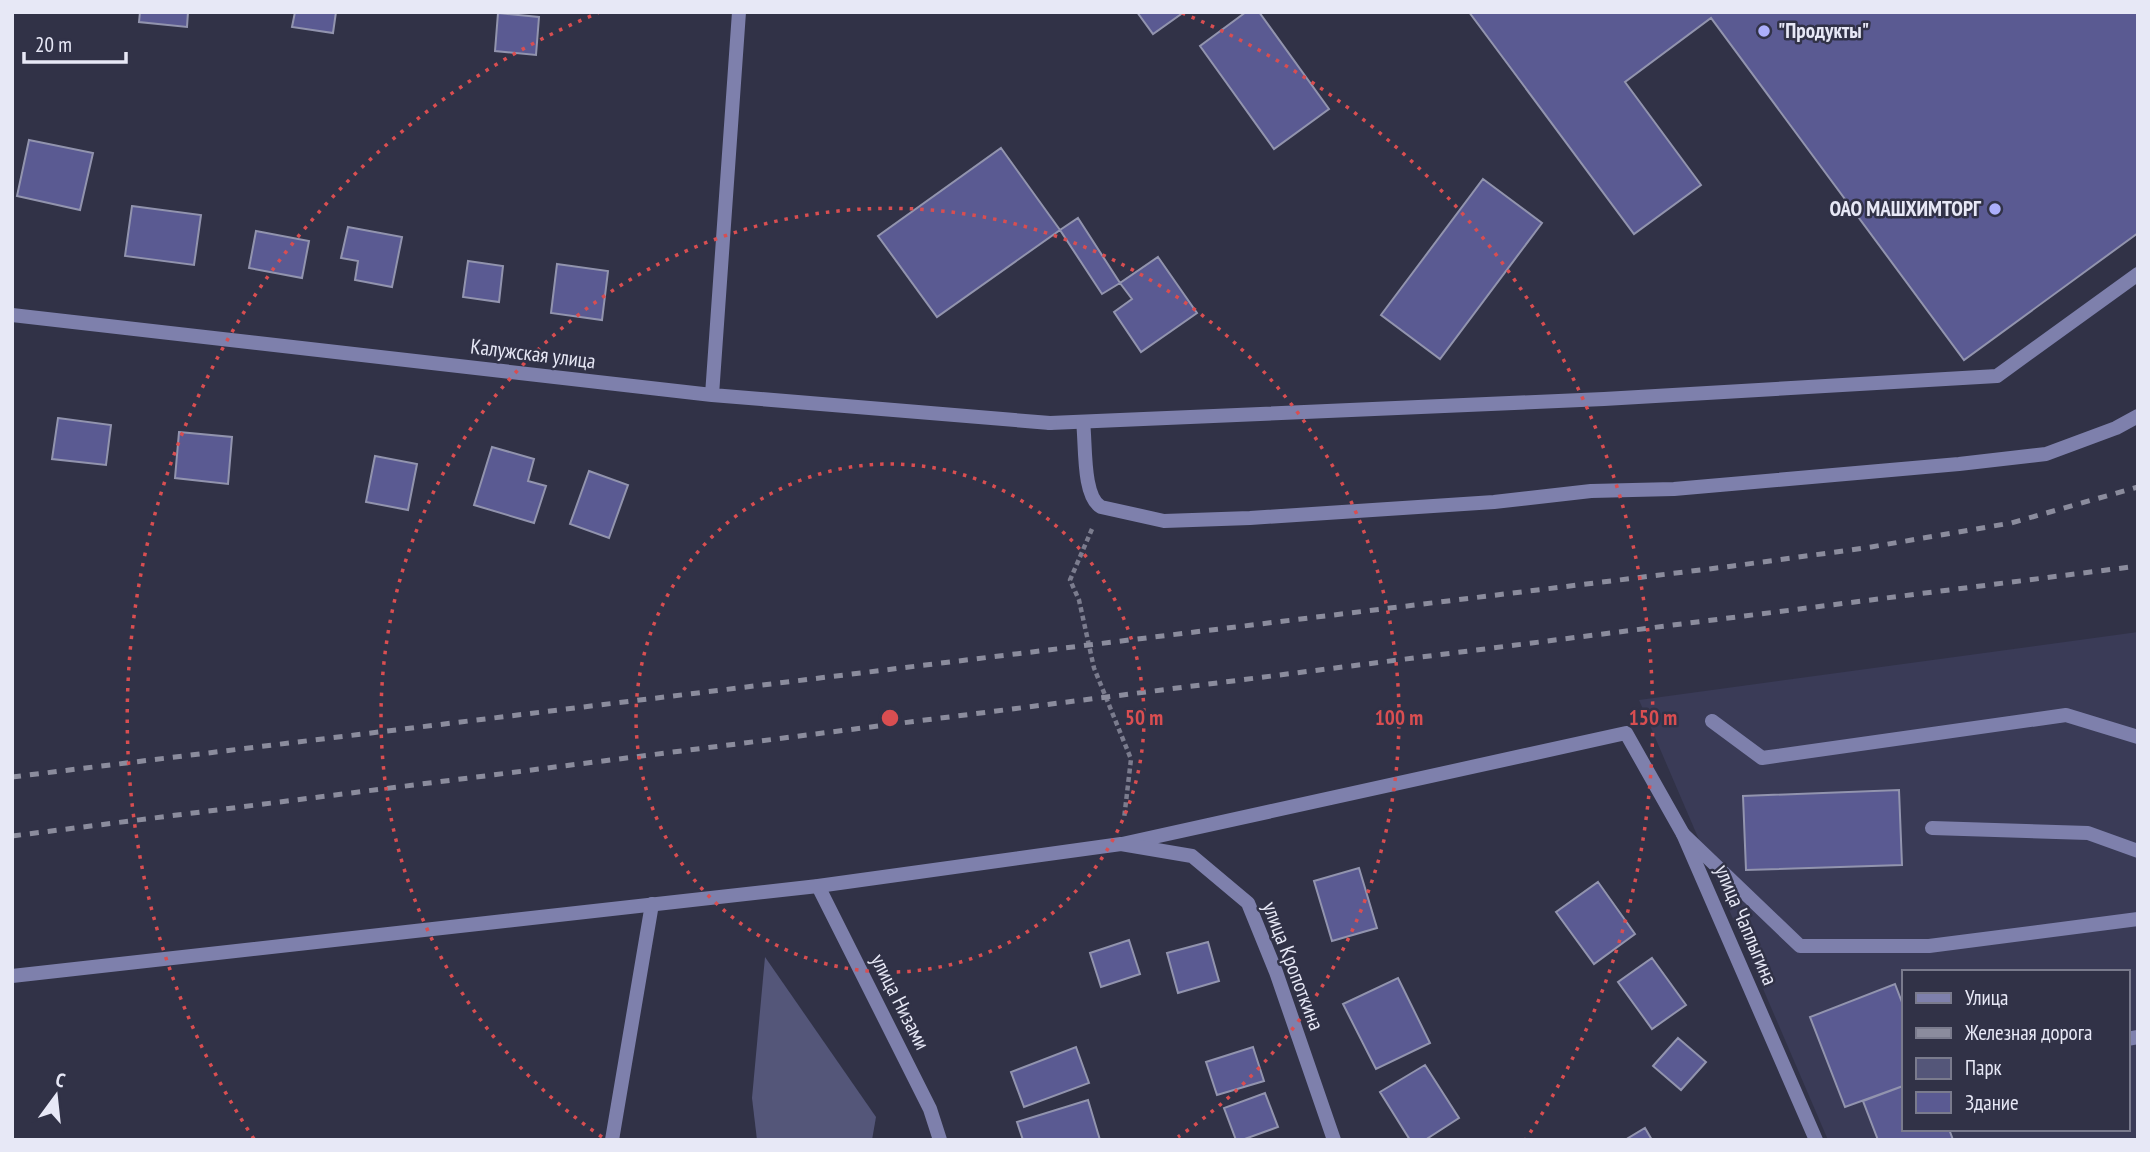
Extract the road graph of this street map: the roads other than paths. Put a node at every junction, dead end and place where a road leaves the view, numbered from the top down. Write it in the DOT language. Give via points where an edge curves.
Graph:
graph roads {
  1 [pos="739,12"];
  2 [pos="2138,274"];
  3 [pos="12,315"];
  4 [pos="712,395"];
  5 [pos="2138,416"];
  6 [pos="1083,422"];
  7 [pos="1712,721"];
  8 [pos="2138,737"];
  9 [pos="1932,828"];
  10 [pos="1683,834"];
  11 [pos="1121,845"];
  12 [pos="2138,851"];
  13 [pos="818,886"];
  14 [pos="652,904"];
  15 [pos="2138,919"];
  16 [pos="12,976"];
  17 [pos="612,1140"];
  18 [pos="940,1140"];
  19 [pos="1334,1140"];
  20 [pos="1816,1140"];
  1 -- 4 [label="street"];
  2 -- 6 [label="street, Калужская улица" via="1997,376 1590,400"];
  3 -- 4 [label="street, Калужская улица"];
  4 -- 6 [label="street, Калужская улица"];
  5 -- 6 [label="street" via="2046,454 1946,466 1494,502 1164,521 1095,504 1089,492"];
  7 -- 8 [label="street" via="1762,758 2066,715"];
  9 -- 12 [label="street" via="2088,833"];
  10 -- 11 [label="street, улица Чаплыгина" via="1626,733"];
  10 -- 15 [label="street" via="1800,946 1929,946"];
  10 -- 20 [label="street, улица Чаплыгина"];
  11 -- 13 [label="street"];
  11 -- 19 [label="street, улица Кропоткина" via="1192,856 1248,902"];
  13 -- 14 [label="street"];
  13 -- 18 [label="street, улица Низами" via="930,1109"];
  14 -- 16 [label="street"];
  14 -- 17 [label="street"];
}
